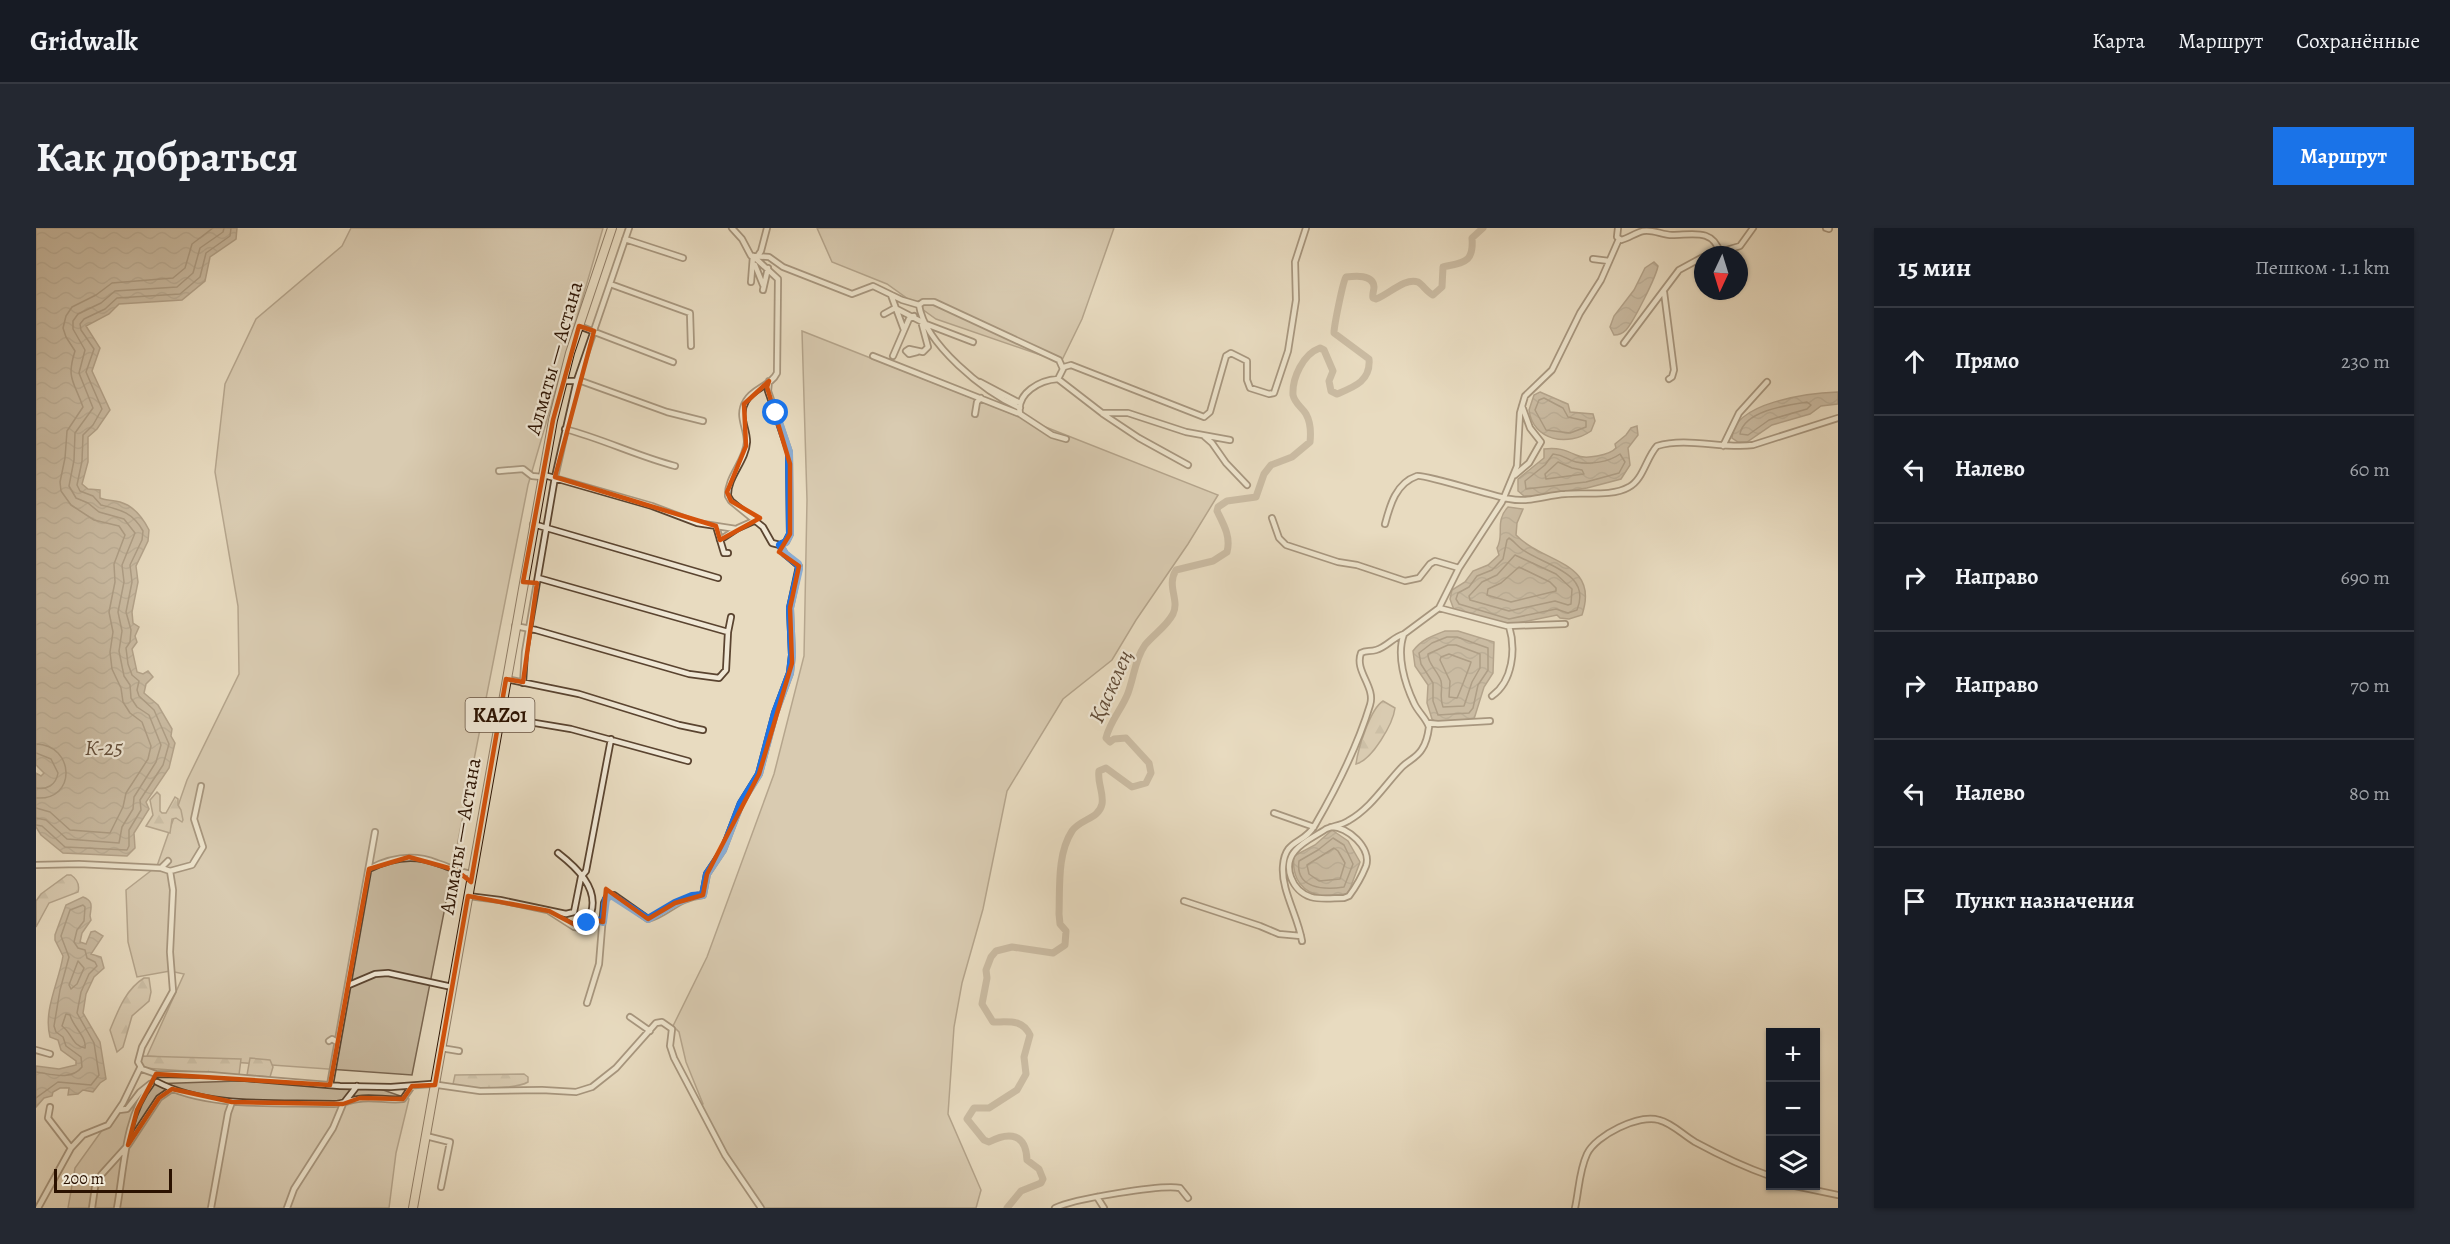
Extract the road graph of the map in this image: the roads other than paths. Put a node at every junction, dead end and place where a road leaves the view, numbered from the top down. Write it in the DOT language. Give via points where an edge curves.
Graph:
graph roads {
  1 [pos="612,228"];
  2 [pos="629,228"];
  3 [pos="732,228"];
  4 [pos="767,228"];
  5 [pos="1306,228"];
  6 [pos="1618,228"];
  7 [pos="1753,228"];
  8 [pos="625,239"];
  9 [pos="1619,239"];
  10 [pos="1717,246"];
  11 [pos="1740,246"];
  12 [pos="682,258"];
  13 [pos="755,258"];
  14 [pos="1593,259"];
  15 [pos="1609,261"];
  16 [pos="1694,262"];
  17 [pos="768,268"];
  18 [pos="751,282"];
  19 [pos="610,284"];
  20 [pos="1664,292"];
  21 [pos="891,295"];
  22 [pos="918,305"];
  23 [pos="895,308"];
  24 [pos="918,312"];
  25 [pos="884,314"];
  26 [pos="913,316"];
  27 [pos="923,322"];
  28 [pos="579,326"];
  29 [pos="904,330"];
  30 [pos="594,331"];
  31 [pos="973,342"];
  32 [pos="1624,343"];
  33 [pos="691,346"];
  34 [pos="917,352"];
  35 [pos="873,356"];
  36 [pos="893,356"];
  37 [pos="673,362"];
  38 [pos="1063,369"];
  39 [pos="1669,378"];
  40 [pos="1058,379"];
  41 [pos="578,380"];
  42 [pos="563,381"];
  43 [pos="770,381"];
  44 [pos="979,382"];
  45 [pos="1767,382"];
  46 [pos="1023,396"];
  47 [pos="981,398"];
  48 [pos="1015,399"];
  49 [pos="1521,405"];
  50 [pos="1020,408"];
  51 [pos="975,414"];
  52 [pos="1103,414"];
  53 [pos="1838,418"];
  54 [pos="703,421"];
  55 [pos="565,429"];
  56 [pos="1202,435"];
  57 [pos="1066,440"];
  58 [pos="1230,440"];
  59 [pos="1723,446"];
  60 [pos="1188,465"];
  61 [pos="675,466"];
  62 [pos="499,471"];
  63 [pos="1515,475"];
  64 [pos="542,476"];
  65 [pos="555,477"];
  66 [pos="1247,485"];
  67 [pos="1504,498"];
  68 [pos="1272,518"];
  69 [pos="756,520"];
  70 [pos="533,524"];
  71 [pos="1385,524"];
  72 [pos="716,526"];
  73 [pos="547,528"];
  74 [pos="736,529"];
  75 [pos="720,540"];
  76 [pos="780,545"];
  77 [pos="728,553"];
  78 [pos="1459,568"];
  79 [pos="718,578"];
  80 [pos="540,580"];
  81 [pos="523,582"];
  82 [pos="1439,608"];
  83 [pos="731,617"];
  84 [pos="531,620"];
  85 [pos="516,622"];
  86 [pos="1565,624"];
  87 [pos="1509,626"];
  88 [pos="530,628"];
  89 [pos="728,632"];
  90 [pos="1404,634"];
  91 [pos="512,646"];
  92 [pos="526,648"];
  93 [pos="506,679"];
  94 [pos="523,683"];
  95 [pos="1492,696"];
  96 [pos="500,717"];
  97 [pos="1490,721"];
  98 [pos="1428,723"];
  99 [pos="703,730"];
  100 [pos="611,739"];
  101 [pos="688,761"];
  102 [pos="201,786"];
  103 [pos="1274,813"];
  104 [pos="1348,822"];
  105 [pos="1314,827"];
  106 [pos="1331,827"];
  107 [pos="375,832"];
  108 [pos="1351,834"];
  109 [pos="558,853"];
  110 [pos="168,861"];
  111 [pos="37,866"];
  112 [pos="161,868"];
  113 [pos="369,869"];
  114 [pos="170,871"];
  115 [pos="472,874"];
  116 [pos="582,877"];
  117 [pos="468,896"];
  118 [pos="1184,901"];
  119 [pos="549,911"];
  120 [pos="589,918"];
  121 [pos="603,922"];
  122 [pos="349,985"];
  123 [pos="452,987"];
  124 [pos="587,1003"];
  125 [pos="630,1017"];
  126 [pos="650,1031"];
  127 [pos="329,1041"];
  128 [pos="337,1042"];
  129 [pos="441,1048"];
  130 [pos="36,1050"];
  131 [pos="459,1051"];
  132 [pos="50,1054"];
  133 [pos="140,1068"];
  134 [pos="156,1074"];
  135 [pos="154,1083"];
  136 [pos="435,1084"];
  137 [pos="330,1085"];
  138 [pos="357,1086"];
  139 [pos="412,1086"];
  140 [pos="172,1089"];
  141 [pos="232,1102"];
  142 [pos="343,1104"];
  143 [pos="50,1107"];
  144 [pos="119,1110"];
  145 [pos="426,1136"];
  146 [pos="457,1141"];
  147 [pos="450,1142"];
  148 [pos="128,1145"];
  149 [pos="70,1148"];
  150 [pos="1766,1175"];
  151 [pos="441,1187"];
  152 [pos="1816,1190"];
  153 [pos="1838,1195"];
  154 [pos="1097,1197"];
  155 [pos="1188,1198"];
  156 [pos="38,1208"];
  157 [pos="92,1208"];
  158 [pos="117,1208"];
  159 [pos="212,1208"];
  160 [pos="287,1208"];
  161 [pos="412,1208"];
  162 [pos="760,1208"];
  163 [pos="1055,1208"];
  164 [pos="1104,1208"];
  165 [pos="1575,1208"];
  1 -- 28 [label="highway, Алматы — Астана / KАZ01"];
  2 -- 8 [label="street"];
  3 -- 13 [label="street"];
  4 -- 13 [label="street" via="762,251"];
  5 -- 38 [label="street" via="1295,262 1296,300 1288,351 1274,393 1250,388 1247,361 1231,353 1226,356 1210,412 1204,417 1071,365"];
  6 -- 9 [label="street"];
  7 -- 11 [label="street"];
  8 -- 12 [label="street"];
  8 -- 19 [label="street"];
  9 -- 10 [label="street" via="1646,231 1669,235 1691,232 1712,238"];
  9 -- 15 [label="street"];
  13 -- 17 [label="street"];
  13 -- 17 [label="street" via="763,287"];
  13 -- 18 [label="street"];
  13 -- 21 [label="street" via="770,257 783,267 852,294 873,286"];
  14 -- 15 [label="street"];
  15 -- 49 [label="street" via="1552,370 1528,391"];
  16 -- 20 [label="street" via="1679,270"];
  17 -- 43 [label="street" via="778,279 777,373"];
  19 -- 30 [label="street"];
  19 -- 33 [label="street" via="690,313"];
  20 -- 32 [label="street"];
  20 -- 39 [label="street" via="1674,370"];
  21 -- 22 [label="street"];
  21 -- 23 [label="street"];
  22 -- 24 [label="street"];
  22 -- 38 [label="street" via="930,302 950,309 1059,360"];
  23 -- 25 [label="street"];
  23 -- 26 [label="street"];
  23 -- 29 [label="street"];
  24 -- 26 [label="street"];
  24 -- 27 [label="street"];
  26 -- 27 [label="street"];
  26 -- 29 [label="street"];
  27 -- 31 [label="street"];
  27 -- 34 [label="street" via="928,347"];
  27 -- 44 [label="street" via="955,364"];
  28 -- 30 [label="street"];
  28 -- 42 [label="highway, Алматы — Астана / KАZ01"];
  29 -- 36 [label="street"];
  30 -- 37 [label="street"];
  30 -- 41 [label="street"];
  35 -- 47 [label="street"];
  38 -- 40 [label="street"];
  40 -- 46 [label="street" via="1030,389"];
  40 -- 52 [label="street"];
  41 -- 42 [label="street"];
  41 -- 54 [label="street"];
  41 -- 55 [label="street"];
  42 -- 64 [label="highway, Алматы — Астана / KАZ01"];
  43 -- 69 [label="street" via="744,404 741,416 746,446 727,492 731,501"];
  43 -- 76 [label="street" via="768,391 790,464 790,534"];
  44 -- 48 [label="street"];
  44 -- 50 [label="street"];
  45 -- 59 [label="street" via="1739,413"];
  46 -- 48 [label="street"];
  46 -- 50 [label="street"];
  47 -- 50 [label="street"];
  47 -- 51 [label="street"];
  48 -- 50 [label="street"];
  49 -- 63 [label="street"];
  49 -- 63 [label="street" via="1541,444 1529,463"];
  50 -- 57 [label="street" via="1052,435"];
  52 -- 56 [label="street" via="1128,413"];
  52 -- 60 [label="street"];
  53 -- 59 [label="street" via="1753,446"];
  55 -- 61 [label="street"];
  55 -- 65 [label="street"];
  56 -- 58 [label="street"];
  56 -- 66 [label="street"];
  59 -- 67 [label="street" via="1657,446 1637,481 1618,491 1528,500"];
  62 -- 64 [label="street" via="523,470 532,476"];
  63 -- 67 [label="street"];
  64 -- 65 [label="street"];
  64 -- 70 [label="highway, Алматы — Астана / KАZ01"];
  65 -- 72 [label="street"];
  65 -- 73 [label="street"];
  67 -- 71 [label="street" via="1427,475 1416,476 1394,494"];
  67 -- 78 [label="street"];
  68 -- 78 [label="street" via="1286,545 1405,581 1419,578 1435,561"];
  69 -- 74 [label="street"];
  69 -- 76 [label="street" via="770,541"];
  70 -- 73 [label="street"];
  70 -- 81 [label="highway, Алматы — Астана / KАZ01"];
  72 -- 74 [label="street"];
  72 -- 75 [label="street"];
  73 -- 79 [label="street"];
  73 -- 80 [label="street"];
  74 -- 75 [label="street"];
  75 -- 77 [label="street" via="724,553"];
  76 -- 121 [label="street" via="799,566 790,608 790,673 759,774 741,803 723,850 707,874 704,894 675,903 648,919 614,895 609,896 604,903"];
  78 -- 82 [label="street"];
  80 -- 81 [label="street"];
  80 -- 84 [label="street"];
  80 -- 89 [label="street"];
  81 -- 85 [label="highway, Алматы — Астана / KАZ01"];
  82 -- 87 [label="street"];
  82 -- 90 [label="street"];
  83 -- 89 [label="street"];
  84 -- 85 [label="street"];
  84 -- 88 [label="street"];
  85 -- 88 [label="street"];
  85 -- 91 [label="highway, Алматы — Астана / KАZ01"];
  86 -- 87 [label="street"];
  87 -- 95 [label="street" via="1512,651 1507,680"];
  88 -- 89 [label="street" via="714,679 726,670"];
  88 -- 92 [label="street"];
  90 -- 98 [label="street" via="1403,669 1414,703"];
  90 -- 105 [label="street" via="1377,650 1361,653 1359,663 1371,702 1346,768"];
  91 -- 92 [label="street"];
  91 -- 93 [label="highway, Алматы — Астана / KАZ01"];
  92 -- 94 [label="street"];
  93 -- 94 [label="street"];
  93 -- 96 [label="highway, Алматы — Астана / KАZ01"];
  94 -- 99 [label="street" via="579,694"];
  96 -- 100 [label="street"];
  96 -- 115 [label="highway, Алматы — Астана / KАZ01"];
  97 -- 98 [label="street"];
  98 -- 104 [label="street" via="1429,732 1418,755 1403,765 1375,799"];
  100 -- 101 [label="street"];
  100 -- 116 [label="street"];
  102 -- 114 [label="street" via="194,819 203,847 192,865"];
  103 -- 105 [label="street"];
  104 -- 106 [label="street"];
  104 -- 108 [label="street"];
  105 -- 118 [label="street" via="1287,849 1283,864 1302,938 1279,934"];
  106 -- 108 [label="street"];
  106 -- 108 [label="street" via="1297,848 1290,861 1292,882 1312,897 1344,898 1351,893 1366,862 1360,844"];
  107 -- 113 [label="street"];
  109 -- 116 [label="street"];
  110 -- 112 [label="street"];
  111 -- 112 [label="street"];
  112 -- 114 [label="street"];
  113 -- 115 [label="street" via="409,857"];
  113 -- 122 [label="street"];
  114 -- 133 [label="street" via="170,962 174,986 142,1047"];
  115 -- 117 [label="highway, Алматы — Астана / KАZ01"];
  116 -- 119 [label="street" via="574,912 568,915"];
  116 -- 120 [label="street" via="594,895"];
  117 -- 119 [label="street"];
  117 -- 123 [label="highway, Алматы — Астана / KАZ01"];
  119 -- 120 [label="street" via="578,928 584,927"];
  120 -- 121 [label="street"];
  121 -- 124 [label="street" via="599,964"];
  122 -- 123 [label="street" via="381,973 394,973"];
  122 -- 128 [label="street"];
  123 -- 129 [label="highway, Алматы — Астана / KАZ01"];
  125 -- 126 [label="street"];
  126 -- 136 [label="street" via="616,1068 581,1091 480,1091"];
  126 -- 162 [label="street" via="662,1022 672,1029 670,1046 674,1058 724,1155"];
  127 -- 128 [label="street"];
  128 -- 137 [label="street"];
  129 -- 131 [label="street"];
  129 -- 136 [label="highway, Алматы — Астана / KАZ01"];
  130 -- 132 [label="street"];
  133 -- 134 [label="street"];
  133 -- 144 [label="street"];
  134 -- 135 [label="street"];
  134 -- 137 [label="street"];
  135 -- 140 [label="street"];
  135 -- 144 [label="street" via="144,1087 127,1109"];
  135 -- 148 [label="street" via="137,1110"];
  136 -- 139 [label="street"];
  136 -- 145 [label="highway, Алматы — Астана / KАZ01"];
  137 -- 138 [label="street"];
  138 -- 139 [label="street"];
  138 -- 142 [label="street"];
  139 -- 142 [label="street" via="403,1098 360,1098"];
  140 -- 141 [label="street"];
  140 -- 148 [label="street" via="159,1098"];
  141 -- 142 [label="street"];
  141 -- 159 [label="street"];
  142 -- 160 [label="street"];
  143 -- 149 [label="street" via="48,1118"];
  144 -- 149 [label="street" via="108,1125 83,1135"];
  145 -- 147 [label="street"];
  145 -- 161 [label="highway, Алматы — Астана / KАZ01"];
  146 -- 147 [label="street"];
  147 -- 151 [label="street"];
  148 -- 157 [label="street" via="98,1180"];
  148 -- 158 [label="street"];
  149 -- 156 [label="street"];
  150 -- 165 [label="street" via="1732,1162 1664,1121 1647,1119 1609,1132 1592,1146 1581,1173"];
  152 -- 153 [label="street"];
  154 -- 155 [label="street" via="1165,1187 1180,1188"];
  154 -- 163 [label="street"];
  154 -- 164 [label="street"];
}
